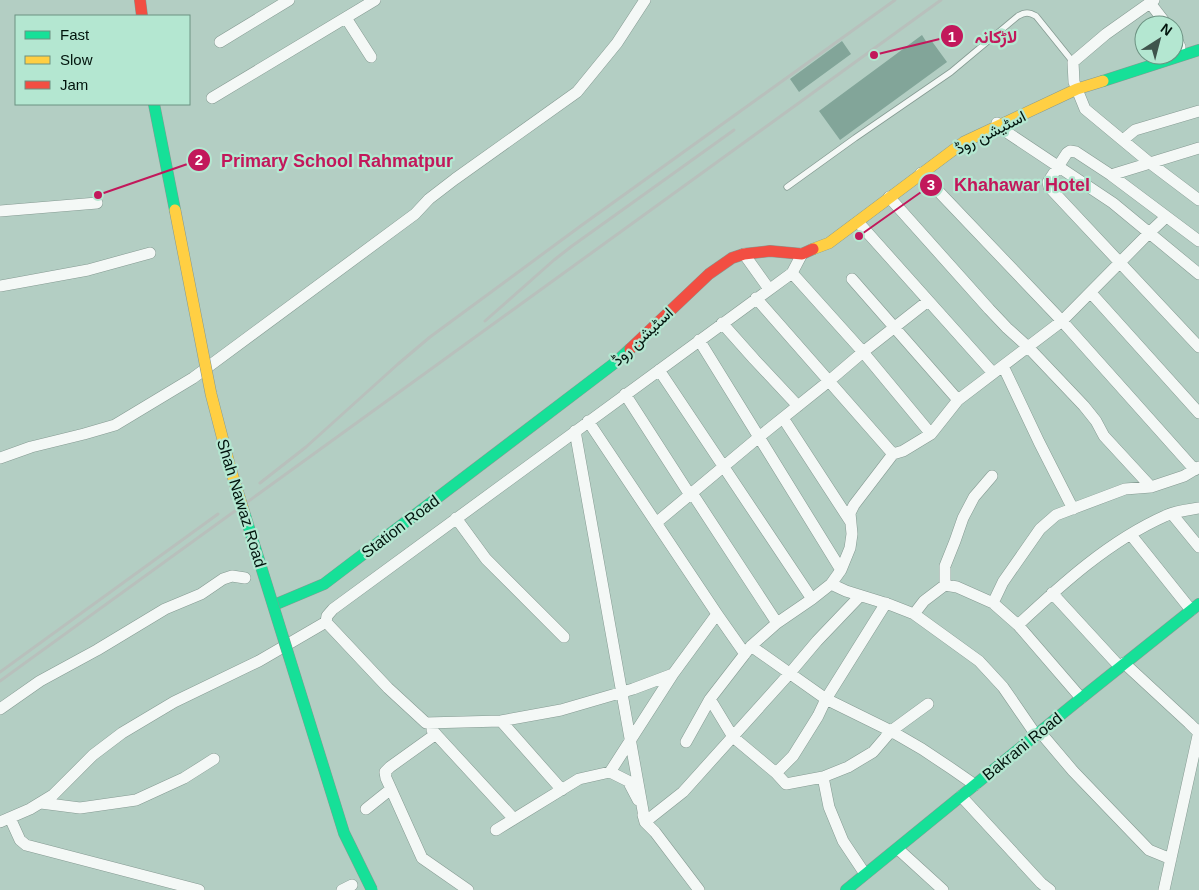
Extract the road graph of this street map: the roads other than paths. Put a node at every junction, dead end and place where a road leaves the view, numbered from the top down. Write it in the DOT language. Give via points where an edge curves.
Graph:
graph roads {
  1 [pos="140,0"];
  2 [pos="289,0"];
  3 [pos="375,0"];
  4 [pos="645,0"];
  5 [pos="1152,2"];
  6 [pos="142,15"];
  7 [pos="1160,15"];
  8 [pos="346,18"];
  9 [pos="1199,41"];
  10 [pos="220,42"];
  11 [pos="1184,46"];
  12 [pos="1199,50"];
  13 [pos="1184,53"];
  14 [pos="371,57"];
  15 [pos="1073,62"];
  16 [pos="1137,65"];
  17 [pos="1075,86"];
  18 [pos="212,98"];
  19 [pos="154,105"];
  20 [pos="1199,111"];
  21 [pos="997,123"];
  22 [pos="1122,140"];
  23 [pos="1197,151"];
  24 [pos="1150,163"];
  25 [pos="1058,167"];
  26 [pos="921,173"];
  27 [pos="1110,176"];
  28 [pos="787,187"];
  29 [pos="889,197"];
  30 [pos="1199,200"];
  31 [pos="97,203"];
  32 [pos="0,211"];
  33 [pos="1166,217"];
  34 [pos="858,222"];
  35 [pos="1150,232"];
  36 [pos="1199,241"];
  37 [pos="150,253"];
  38 [pos="744,254"];
  39 [pos="802,254"];
  40 [pos="1121,262"];
  41 [pos="792,273"];
  42 [pos="1199,274"];
  43 [pos="852,279"];
  44 [pos="0,286"];
  45 [pos="769,289"];
  46 [pos="1091,292"];
  47 [pos="756,298"];
  48 [pos="928,301"];
  49 [pos="1062,321"];
  50 [pos="722,323"];
  51 [pos="894,327"];
  52 [pos="699,340"];
  53 [pos="1028,346"];
  54 [pos="1199,347"];
  55 [pos="863,352"];
  56 [pos="1003,366"];
  57 [pos="658,370"];
  58 [pos="993,373"];
  59 [pos="829,381"];
  60 [pos="625,394"];
  61 [pos="958,400"];
  62 [pos="798,406"];
  63 [pos="1199,413"];
  64 [pos="783,418"];
  65 [pos="588,421"];
  66 [pos="575,431"];
  67 [pos="931,434"];
  68 [pos="518,437"];
  69 [pos="759,437"];
  70 [pos="893,454"];
  71 [pos="1,455"];
  72 [pos="723,467"];
  73 [pos="1197,468"];
  74 [pos="992,476"];
  75 [pos="1151,487"];
  76 [pos="691,494"];
  77 [pos="1199,508"];
  78 [pos="1073,509"];
  79 [pos="1172,514"];
  80 [pos="456,518"];
  81 [pos="850,521"];
  82 [pos="656,523"];
  83 [pos="1131,534"];
  84 [pos="1199,547"];
  85 [pos="841,570"];
  86 [pos="245,578"];
  87 [pos="831,584"];
  88 [pos="945,585"];
  89 [pos="1052,594"];
  90 [pos="860,596"];
  91 [pos="812,599"];
  92 [pos="886,603"];
  93 [pos="993,603"];
  94 [pos="274,605"];
  95 [pos="1195,607"];
  96 [pos="717,614"];
  97 [pos="914,614"];
  98 [pos="326,622"];
  99 [pos="777,623"];
  100 [pos="1018,625"];
  101 [pos="564,637"];
  102 [pos="748,650"];
  103 [pos="1122,665"];
  104 [pos="790,673"];
  105 [pos="672,674"];
  106 [pos="622,692"];
  107 [pos="1081,698"];
  108 [pos="710,699"];
  109 [pos="826,699"];
  110 [pos="928,704"];
  111 [pos="0,709"];
  112 [pos="501,721"];
  113 [pos="426,723"];
  114 [pos="891,731"];
  115 [pos="1199,731"];
  116 [pos="1038,733"];
  117 [pos="436,734"];
  118 [pos="733,737"];
  119 [pos="631,740"];
  120 [pos="686,742"];
  121 [pos="214,759"];
  122 [pos="610,772"];
  123 [pos="776,773"];
  124 [pos="824,777"];
  125 [pos="975,785"];
  126 [pos="390,789"];
  127 [pos="562,790"];
  128 [pos="962,796"];
  129 [pos="41,803"];
  130 [pos="366,810"];
  131 [pos="514,819"];
  132 [pos="5,820"];
  133 [pos="645,822"];
  134 [pos="496,830"];
  135 [pos="898,848"];
  136 [pos="1171,859"];
  137 [pos="865,874"];
  138 [pos="199,890"];
  139 [pos="372,890"];
  140 [pos="468,890"];
  141 [pos="699,890"];
  142 [pos="846,890"];
  143 [pos="943,890"];
  144 [pos="1050,890"];
  145 [pos="1164,890"];
  1 -- 6 [label="main road"];
  2 -- 10 [label="street"];
  3 -- 8 [label="street"];
  4 -- 71 [label="street" via="617,43 577,92 429,198 415,214 193,378 115,425"];
  5 -- 7 [label="street"];
  5 -- 15 [label="street"];
  8 -- 14 [label="street"];
  8 -- 18 [label="street"];
  9 -- 11 [label="main road"];
  12 -- 13 [label="main road, اسٹیشن روڈ"];
  15 -- 17 [label="street"];
  15 -- 28 [label="lane" via="1036,16 1024,13 951,72"];
  16 -- 17 [label="main road, اسٹیشن روڈ"];
  17 -- 21 [label="main road, اسٹیشن روڈ"];
  17 -- 22 [label="street" via="1085,109"];
  19 -- 94 [label="main road, Shah Nawaz Road, bridge" via="211,394 230,467"];
  20 -- 22 [label="street" via="1135,130"];
  21 -- 25 [label="street"];
  21 -- 26 [label="main road, اسٹیشن روڈ"];
  21 -- 39 [label="main road, اسٹیشن روڈ" via="960,136"];
  22 -- 24 [label="street"];
  23 -- 24 [label="street"];
  24 -- 27 [label="street"];
  24 -- 30 [label="street"];
  25 -- 27 [label="street" via="1067,153 1076,152"];
  25 -- 35 [label="street" via="1114,203"];
  25 -- 40 [label="street" via="1048,182 1049,187"];
  26 -- 29 [label="main road, اسٹیشن روڈ"];
  26 -- 49 [label="street"];
  27 -- 33 [label="street"];
  29 -- 34 [label="main road, اسٹیشن روڈ"];
  29 -- 53 [label="street" via="989,309"];
  31 -- 32 [label="street"];
  33 -- 35 [label="street"];
  33 -- 36 [label="street"];
  34 -- 39 [label="main road, اسٹیشن روڈ" via="829,243"];
  34 -- 48 [label="street"];
  35 -- 40 [label="street"];
  35 -- 42 [label="street"];
  37 -- 44 [label="street" via="88,270"];
  38 -- 39 [label="main road, اسٹیشن روڈ" via="770,251"];
  38 -- 45 [label="street"];
  38 -- 68 [label="main road, اسٹیشن روڈ" via="709,274 616,362"];
  39 -- 41 [label="street"];
  40 -- 46 [label="street"];
  40 -- 54 [label="street"];
  41 -- 45 [label="street"];
  41 -- 55 [label="street"];
  43 -- 51 [label="street"];
  45 -- 47 [label="street"];
  46 -- 49 [label="street"];
  46 -- 63 [label="street"];
  47 -- 50 [label="street"];
  47 -- 59 [label="street"];
  48 -- 51 [label="street"];
  48 -- 58 [label="street"];
  49 -- 53 [label="street"];
  49 -- 73 [label="street"];
  50 -- 52 [label="street"];
  50 -- 62 [label="street"];
  51 -- 55 [label="street"];
  51 -- 61 [label="street"];
  52 -- 57 [label="street"];
  52 -- 69 [label="street"];
  53 -- 56 [label="street"];
  53 -- 75 [label="street" via="1084,406 1104,436"];
  55 -- 59 [label="street"];
  55 -- 67 [label="street"];
  56 -- 58 [label="street"];
  56 -- 78 [label="street"];
  57 -- 60 [label="street"];
  57 -- 72 [label="street"];
  58 -- 61 [label="street"];
  59 -- 62 [label="street"];
  59 -- 70 [label="street"];
  60 -- 65 [label="street"];
  60 -- 76 [label="street"];
  61 -- 67 [label="street"];
  62 -- 64 [label="street"];
  64 -- 69 [label="street"];
  64 -- 81 [label="street"];
  65 -- 66 [label="street"];
  65 -- 82 [label="street"];
  66 -- 80 [label="street"];
  66 -- 106 [label="street"];
  67 -- 70 [label="street"];
  68 -- 94 [label="main road, Station Road" via="324,584"];
  69 -- 72 [label="street"];
  69 -- 85 [label="street"];
  70 -- 81 [label="street" via="854,505"];
  72 -- 76 [label="street"];
  72 -- 91 [label="street"];
  73 -- 75 [label="street"];
  74 -- 88 [label="street" via="974,497 963,518 945,566"];
  75 -- 78 [label="street" via="1125,489"];
  76 -- 82 [label="street"];
  76 -- 99 [label="street"];
  77 -- 79 [label="street"];
  78 -- 93 [label="street" via="1056,515 1040,529 1003,582"];
  79 -- 83 [label="street"];
  79 -- 84 [label="street"];
  80 -- 98 [label="street" via="333,609"];
  80 -- 101 [label="street" via="486,559"];
  81 -- 85 [label="street" via="850,548"];
  82 -- 96 [label="street"];
  83 -- 89 [label="street"];
  83 -- 95 [label="street"];
  85 -- 87 [label="street"];
  86 -- 111 [label="street" via="232,576 222,579 201,594 165,609 40,681"];
  87 -- 90 [label="street"];
  87 -- 91 [label="street"];
  88 -- 93 [label="street"];
  88 -- 97 [label="street" via="924,601"];
  89 -- 100 [label="street"];
  89 -- 103 [label="street"];
  90 -- 92 [label="street"];
  90 -- 104 [label="street"];
  91 -- 99 [label="street"];
  92 -- 97 [label="street"];
  92 -- 109 [label="street"];
  93 -- 100 [label="street"];
  94 -- 139 [label="main road, Shah Nawaz Road, bridge" via="344,833"];
  95 -- 103 [label="main road, Bakrani Road"];
  96 -- 102 [label="street"];
  96 -- 105 [label="street"];
  97 -- 116 [label="street" via="979,661"];
  98 -- 113 [label="street"];
  98 -- 129 [label="street" via="259,661 174,702 122,732"];
  99 -- 102 [label="street"];
  100 -- 107 [label="street"];
  102 -- 104 [label="street"];
  102 -- 108 [label="street"];
  103 -- 107 [label="main road, Bakrani Road"];
  103 -- 115 [label="street"];
  104 -- 109 [label="street"];
  104 -- 118 [label="street"];
  105 -- 106 [label="street"];
  105 -- 119 [label="street"];
  106 -- 112 [label="street" via="561,710"];
  106 -- 119 [label="street"];
  107 -- 116 [label="main road, Bakrani Road"];
  108 -- 118 [label="street"];
  108 -- 120 [label="street"];
  109 -- 114 [label="street"];
  109 -- 123 [label="street" via="793,756"];
  110 -- 114 [label="street"];
  112 -- 113 [label="street"];
  112 -- 127 [label="street"];
  113 -- 117 [label="street"];
  114 -- 124 [label="street" via="873,752"];
  114 -- 125 [label="street"];
  115 -- 136 [label="street"];
  116 -- 125 [label="main road, Bakrani Road"];
  116 -- 136 [label="street" via="1150,850"];
  117 -- 126 [label="street" via="385,772"];
  117 -- 131 [label="street"];
  118 -- 123 [label="street"];
  118 -- 133 [label="street" via="683,792"];
  119 -- 122 [label="street"];
  119 -- 133 [label="street"];
  121 -- 129 [label="street" via="184,778 136,800 80,808"];
  122 -- 127 [label="street" via="579,779"];
  122 -- 133 [label="street" via="628,782 638,799"];
  123 -- 124 [label="street" via="786,784"];
  124 -- 137 [label="street" via="829,807 843,841"];
  125 -- 128 [label="main road, Bakrani Road"];
  126 -- 130 [label="street"];
  126 -- 140 [label="street" via="422,858"];
  127 -- 131 [label="street"];
  128 -- 135 [label="main road, Bakrani Road"];
  128 -- 144 [label="street"];
  129 -- 132 [label="street"];
  131 -- 134 [label="street"];
  132 -- 138 [label="street" via="26,845"];
  133 -- 141 [label="street"];
  135 -- 137 [label="main road, Bakrani Road"];
  135 -- 143 [label="street"];
  136 -- 145 [label="street"];
  137 -- 142 [label="main road, Bakrani Road"];
}
